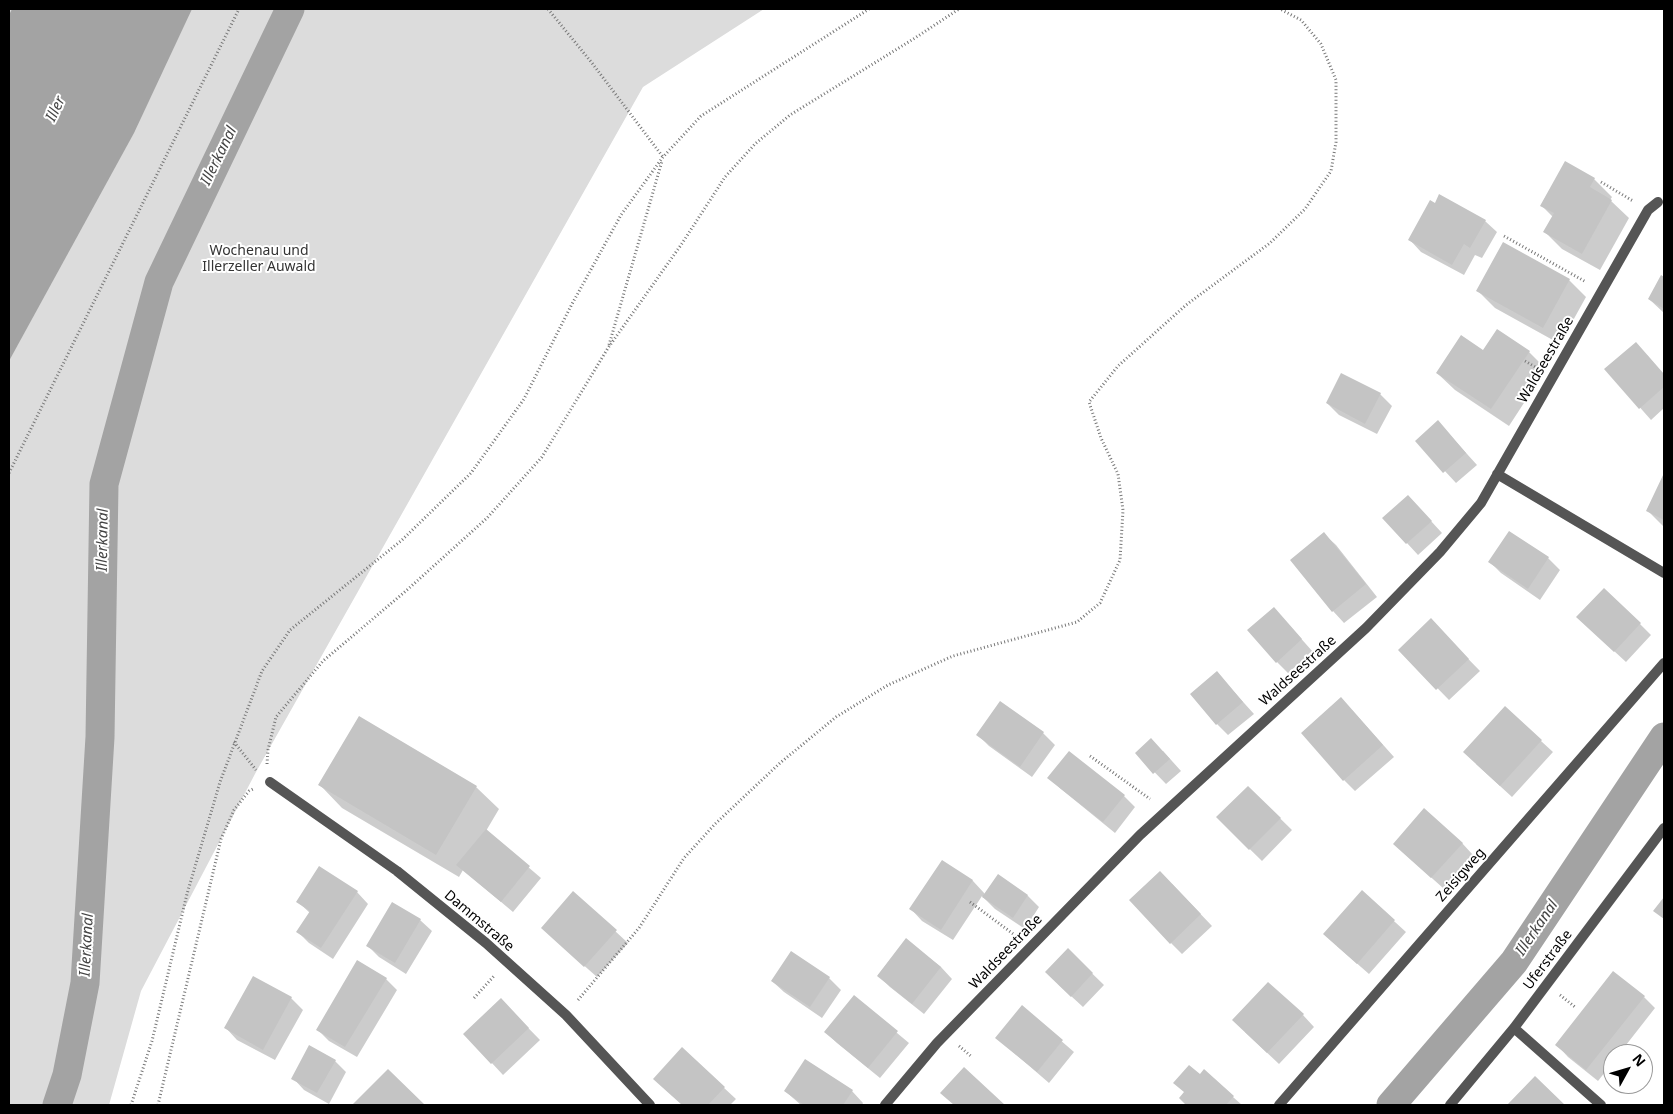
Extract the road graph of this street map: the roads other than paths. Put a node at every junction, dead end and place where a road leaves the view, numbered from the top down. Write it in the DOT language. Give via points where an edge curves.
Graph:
graph roads {
  1 [pos="1658,202"];
  2 [pos="1497,474"];
  3 [pos="1664,573"];
  4 [pos="1664,663"];
  5 [pos="270,782"];
  6 [pos="1664,828"];
  7 [pos="1514,1028"];
  8 [pos="650,1105"];
  9 [pos="885,1105"];
  10 [pos="1280,1105"];
  11 [pos="1450,1105"];
  12 [pos="1601,1105"];
  1 -- 2 [label="street, Waldseestraße" via="1648,210"];
  2 -- 3 [label="street"];
  2 -- 9 [label="street, Waldseestraße" via="1481,503 1440,552 1366,628 1140,834 936,1043"];
  4 -- 10 [label="street, Zeisigweg"];
  5 -- 8 [label="street, Dammstraße" via="397,872 486,943 566,1015"];
  6 -- 7 [label="street, Uferstraße"];
  7 -- 11 [label="street, Uferstraße"];
  7 -- 12 [label="street"];
}
